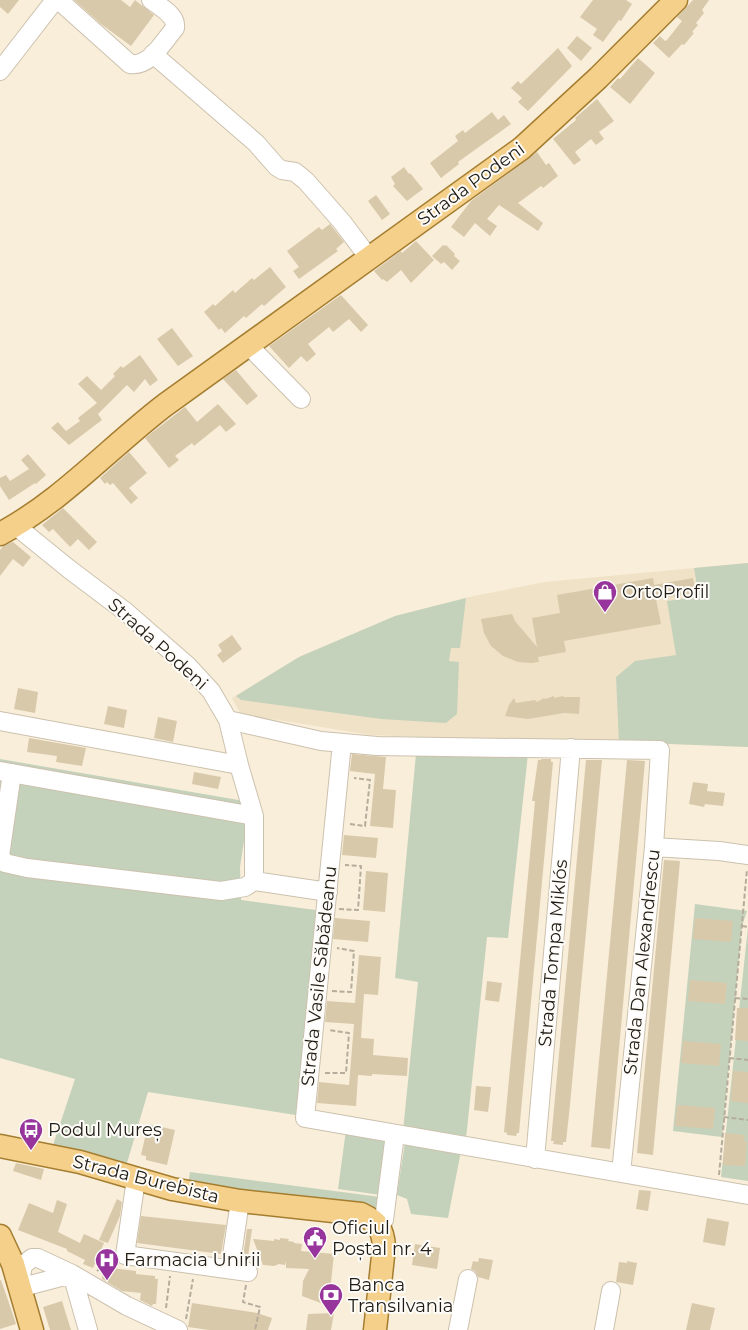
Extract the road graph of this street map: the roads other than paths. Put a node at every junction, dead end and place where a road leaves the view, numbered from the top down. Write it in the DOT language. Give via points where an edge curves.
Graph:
graph roads {
  1 [pos="55,0"];
  2 [pos="62,0"];
  3 [pos="151,0"];
  4 [pos="676,0"];
  5 [pos="153,54"];
  6 [pos="0,71"];
  7 [pos="369,258"];
  8 [pos="248,345"];
  9 [pos="301,399"];
  10 [pos="8,530"];
  11 [pos="228,720"];
  12 [pos="0,721"];
  13 [pos="342,743"];
  14 [pos="571,748"];
  15 [pos="239,765"];
  16 [pos="6,772"];
  17 [pos="254,816"];
  18 [pos="654,847"];
  19 [pos="748,861"];
  20 [pos="254,882"];
  21 [pos="328,892"];
  22 [pos="395,1134"];
  23 [pos="0,1146"];
  24 [pos="535,1159"];
  25 [pos="621,1173"];
  26 [pos="136,1179"];
  27 [pos="748,1195"];
  28 [pos="240,1201"];
  29 [pos="379,1226"];
  30 [pos="0,1236"];
  31 [pos="230,1269"];
  32 [pos="248,1272"];
  33 [pos="72,1274"];
  34 [pos="468,1280"];
  35 [pos="19,1288"];
  36 [pos="611,1292"];
  37 [pos="182,1328"];
  38 [pos="32,1330"];
  39 [pos="88,1330"];
  40 [pos="375,1330"];
  41 [pos="458,1330"];
  42 [pos="604,1330"];
  1 -- 6 [label="street"];
  2 -- 5 [label="street" via="130,64 144,63"];
  3 -- 5 [label="street" via="176,22 175,28"];
  4 -- 7 [label="main road, Strada Podeni" via="522,148"];
  5 -- 7 [label="street" via="256,143 277,167 296,172 306,181"];
  7 -- 8 [label="main road, Strada Podeni"];
  8 -- 9 [label="street"];
  8 -- 10 [label="main road, Strada Podeni" via="138,426 43,508"];
  10 -- 11 [label="street, Strada Podeni" via="69,569 126,612 188,666 211,691"];
  11 -- 13 [label="street"];
  11 -- 15 [label="street, Strada Podeni"];
  12 -- 15 [label="street"];
  13 -- 14 [label="street"];
  13 -- 21 [label="street, Strada Vasile Săbădeanu"];
  14 -- 18 [label="street, Strada Dan Alexandrescu" via="660,750"];
  14 -- 24 [label="street, Strada Tompa Miklós"];
  15 -- 17 [label="street, Strada Podeni"];
  16 -- 17 [label="street"];
  16 -- 20 [label="street" via="0,856 5,863 221,892"];
  17 -- 20 [label="street, Strada Podeni"];
  18 -- 19 [label="street" via="719,851"];
  18 -- 25 [label="street, Strada Dan Alexandrescu"];
  20 -- 21 [label="street"];
  21 -- 22 [label="street, Strada Vasile Săbădeanu" via="305,1118"];
  22 -- 24 [label="street, Strada Vasile Săbădeanu"];
  22 -- 29 [label="street" via="386,1212"];
  23 -- 26 [label="main road, Strada Burebista" via="80,1162"];
  24 -- 25 [label="street, Strada Vasile Săbădeanu"];
  25 -- 27 [label="street, Strada Vasile Săbădeanu"];
  26 -- 28 [label="main road, Strada Burebista"];
  26 -- 31 [label="street" via="125,1256"];
  28 -- 29 [label="main road, Strada Burebista" via="361,1214"];
  28 -- 31 [label="street"];
  29 -- 40 [label="main road" via="384,1246"];
  30 -- 35 [label="main road" via="8,1250"];
  31 -- 32 [label="street"];
  33 -- 35 [label="street"];
  33 -- 35 [label="street" via="44,1260 32,1258 23,1265"];
  33 -- 37 [label="street" via="128,1306"];
  33 -- 39 [label="street"];
  34 -- 41 [label="street"];
  35 -- 38 [label="main road"];
  36 -- 42 [label="street"];
}
